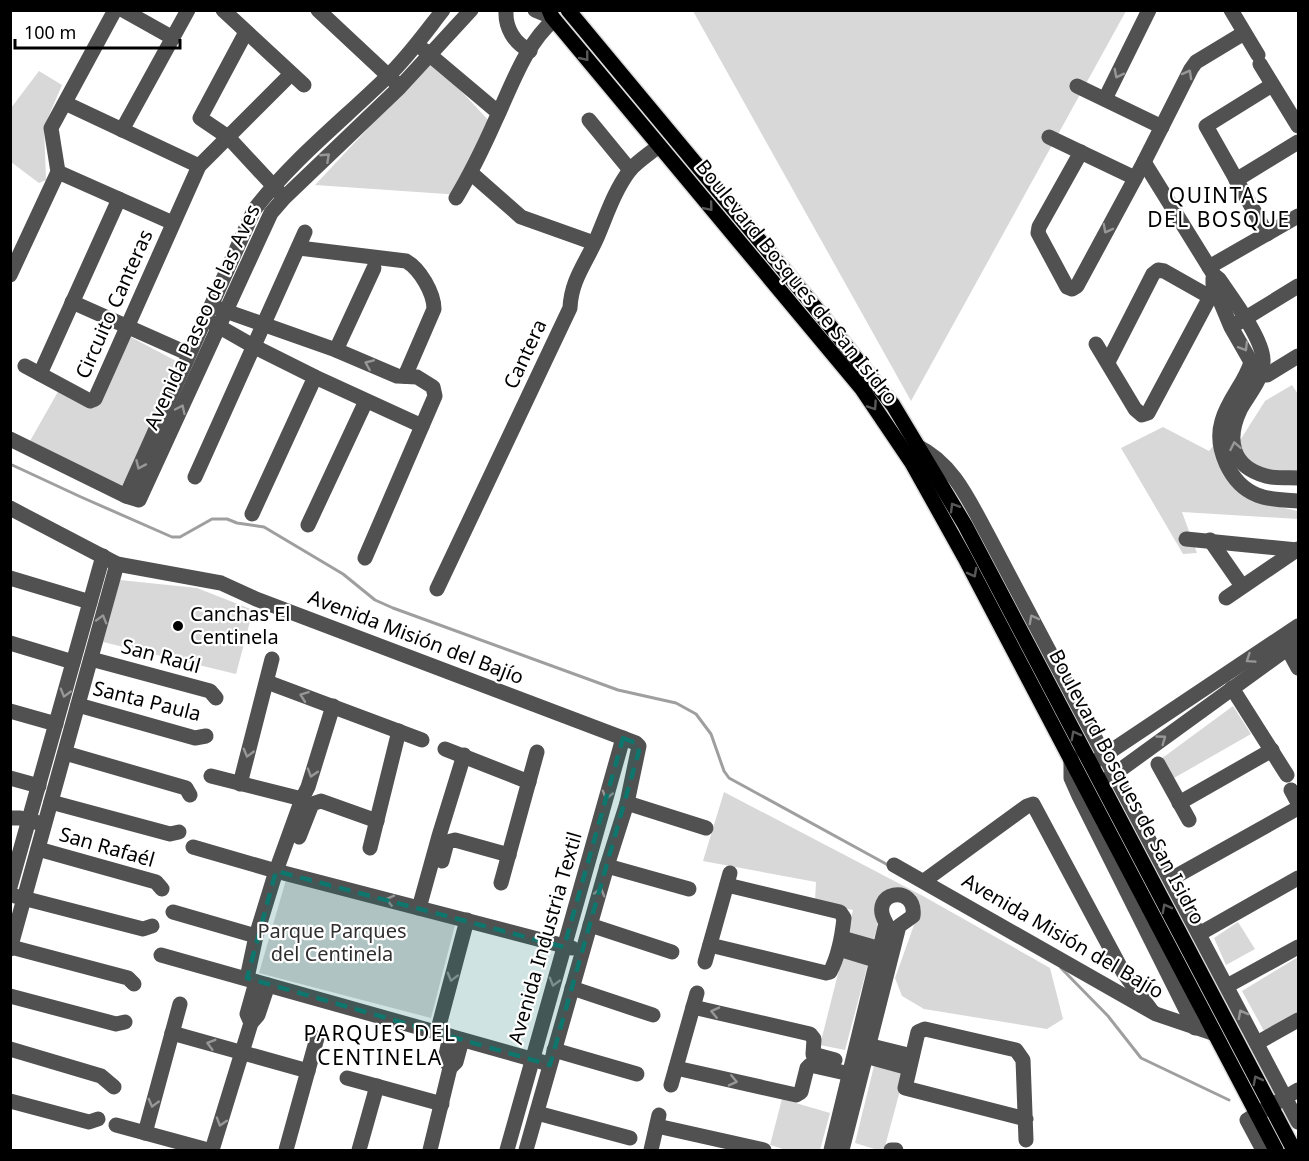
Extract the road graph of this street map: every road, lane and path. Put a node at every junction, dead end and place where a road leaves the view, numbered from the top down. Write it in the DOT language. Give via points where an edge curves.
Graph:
graph roads {
  1 [pos="115,10"];
  2 [pos="123,10"];
  3 [pos="188,10"];
  4 [pos="223,10"];
  5 [pos="318,10"];
  6 [pos="443,10"];
  7 [pos="471,10"];
  8 [pos="506,10"];
  9 [pos="535,10"];
  10 [pos="568,10"];
  11 [pos="1149,10"];
  12 [pos="1163,10"];
  13 [pos="1231,10"];
  14 [pos="552,16"];
  15 [pos="1141,27"];
  16 [pos="246,32"];
  17 [pos="1244,33"];
  18 [pos="173,38"];
  19 [pos="417,44"];
  20 [pos="530,51"];
  21 [pos="431,55"];
  22 [pos="291,74"];
  23 [pos="388,76"];
  24 [pos="304,85"];
  25 [pos="1272,85"];
  26 [pos="1077,86"];
  27 [pos="400,87"];
  28 [pos="1105,99"];
  29 [pos="65,103"];
  30 [pos="494,109"];
  31 [pos="589,120"];
  32 [pos="341,121"];
  33 [pos="1299,126"];
  34 [pos="1162,127"];
  35 [pos="122,130"];
  36 [pos="352,133"];
  37 [pos="228,137"];
  38 [pos="1049,137"];
  39 [pos="1299,142"];
  40 [pos="658,146"];
  41 [pos="1081,152"];
  42 [pos="1144,162"];
  43 [pos="199,166"];
  44 [pos="630,170"];
  45 [pos="58,172"];
  46 [pos="471,173"];
  47 [pos="1135,178"];
  48 [pos="1236,180"];
  49 [pos="273,185"];
  50 [pos="284,198"];
  51 [pos="456,198"];
  52 [pos="119,200"];
  53 [pos="1299,216"];
  54 [pos="173,223"];
  55 [pos="305,232"];
  56 [pos="1267,234"];
  57 [pos="594,243"];
  58 [pos="298,248"];
  59 [pos="374,268"];
  60 [pos="1211,271"];
  61 [pos="10,275"];
  62 [pos="1299,286"];
  63 [pos="1217,293"];
  64 [pos="72,302"];
  65 [pos="215,316"];
  66 [pos="1245,319"];
  67 [pos="264,324"];
  68 [pos="127,326"];
  69 [pos="1231,327"];
  70 [pos="1096,344"];
  71 [pos="253,346"];
  72 [pos="336,350"];
  73 [pos="189,354"];
  74 [pos="1299,356"];
  75 [pos="1108,362"];
  76 [pos="25,366"];
  77 [pos="40,374"];
  78 [pos="1254,374"];
  79 [pos="405,375"];
  80 [pos="315,376"];
  81 [pos="366,401"];
  82 [pos="422,426"];
  83 [pos="10,439"];
  84 [pos="917,446"];
  85 [pos="1241,472"];
  86 [pos="1267,476"];
  87 [pos="195,477"];
  88 [pos="1299,478"];
  89 [pos="1262,497"];
  90 [pos="132,498"];
  91 [pos="1299,501"];
  92 [pos="10,508"];
  93 [pos="252,514"];
  94 [pos="308,525"];
  95 [pos="1186,539"];
  96 [pos="1210,540"];
  97 [pos="1298,549"];
  98 [pos="103,556"];
  99 [pos="365,558"];
  100 [pos="117,564"];
  101 [pos="10,578"];
  102 [pos="1242,586"];
  103 [pos="437,589"];
  104 [pos="1226,598"];
  105 [pos="90,602"];
  106 [pos="1299,626"];
  107 [pos="10,643"];
  108 [pos="1289,643"];
  109 [pos="91,658"];
  110 [pos="272,659"];
  111 [pos="74,662"];
  112 [pos="1299,668"];
  113 [pos="267,682"];
  114 [pos="1232,688"];
  115 [pos="216,698"];
  116 [pos="78,705"];
  117 [pos="333,706"];
  118 [pos="10,711"];
  119 [pos="56,723"];
  120 [pos="399,731"];
  121 [pos="206,736"];
  122 [pos="623,738"];
  123 [pos="422,740"];
  124 [pos="639,746"];
  125 [pos="445,749"];
  126 [pos="1272,750"];
  127 [pos="537,752"];
  128 [pos="65,753"];
  129 [pos="464,755"];
  130 [pos="1105,755"];
  131 [pos="1158,764"];
  132 [pos="1080,772"];
  133 [pos="1115,774"];
  134 [pos="211,776"];
  135 [pos="10,778"];
  136 [pos="529,782"];
  137 [pos="240,784"];
  138 [pos="39,786"];
  139 [pos="1292,789"];
  140 [pos="1089,790"];
  141 [pos="190,795"];
  142 [pos="302,799"];
  143 [pos="51,802"];
  144 [pos="627,803"];
  145 [pos="1179,803"];
  146 [pos="1299,808"];
  147 [pos="10,818"];
  148 [pos="1189,819"];
  149 [pos="29,820"];
  150 [pos="377,821"];
  151 [pos="45,824"];
  152 [pos="706,828"];
  153 [pos="179,832"];
  154 [pos="193,846"];
  155 [pos="370,848"];
  156 [pos="38,849"];
  157 [pos="509,855"];
  158 [pos="894,865"];
  159 [pos="607,866"];
  160 [pos="281,872"];
  161 [pos="1299,878"];
  162 [pos="1171,879"];
  163 [pos="924,881"];
  164 [pos="501,883"];
  165 [pos="10,887"];
  166 [pos="162,889"];
  167 [pos="689,889"];
  168 [pos="17,897"];
  169 [pos="424,909"];
  170 [pos="173,912"];
  171 [pos="467,920"];
  172 [pos="590,925"];
  173 [pos="152,926"];
  174 [pos="1199,934"];
  175 [pos="256,936"];
  176 [pos="840,944"];
  177 [pos="710,945"];
  178 [pos="564,946"];
  179 [pos="1299,947"];
  180 [pos="11,948"];
  181 [pos="583,951"];
  182 [pos="672,952"];
  183 [pos="160,955"];
  184 [pos="705,962"];
  185 [pos="257,982"];
  186 [pos="134,984"];
  187 [pos="1227,986"];
  188 [pos="572,988"];
  189 [pos="10,996"];
  190 [pos="180,1004"];
  191 [pos="1150,1010"];
  192 [pos="653,1015"];
  193 [pos="1299,1020"];
  194 [pos="125,1022"];
  195 [pos="1195,1028"];
  196 [pos="172,1033"];
  197 [pos="1215,1034"];
  198 [pos="449,1036"];
  199 [pos="317,1038"];
  200 [pos="1257,1043"];
  201 [pos="10,1049"];
  202 [pos="242,1053"];
  203 [pos="858,1056"];
  204 [pos="552,1057"];
  205 [pos="532,1060"];
  206 [pos="812,1060"];
  207 [pos="910,1062"];
  208 [pos="676,1068"];
  209 [pos="308,1071"];
  210 [pos="637,1074"];
  211 [pos="347,1078"];
  212 [pos="671,1085"];
  213 [pos="376,1086"];
  214 [pos="114,1087"];
  215 [pos="1292,1094"];
  216 [pos="10,1101"];
  217 [pos="442,1104"];
  218 [pos="1271,1106"];
  219 [pos="537,1113"];
  220 [pos="1252,1117"];
  221 [pos="98,1119"];
  222 [pos="1026,1119"];
  223 [pos="1299,1122"];
  224 [pos="116,1125"];
  225 [pos="144,1133"];
  226 [pos="630,1138"];
  227 [pos="1026,1140"];
  228 [pos="210,1150"];
  229 [pos="286,1150"];
  230 [pos="359,1150"];
  231 [pos="430,1150"];
  232 [pos="507,1150"];
  233 [pos="526,1150"];
  234 [pos="651,1150"];
  235 [pos="764,1150"];
  236 [pos="831,1150"];
  237 [pos="842,1150"];
  238 [pos="891,1150"];
  239 [pos="896,1150"];
  240 [pos="1263,1150"];
  241 [pos="1276,1150"];
  242 [pos="1294,1150"];
  1 -- 29 [label="street"];
  2 -- 18 [label="street"];
  3 -- 18 [label="street"];
  4 -- 16 [label="street"];
  5 -- 23 [label="street"];
  6 -- 19 [label="street, Avenida Paseo de las Aves"];
  7 -- 21 [label="street, Avenida Paseo de las Aves"];
  8 -- 20 [label="street" via="512,34"];
  9 -- 14 [label="street"];
  10 -- 84 [label="main road, Boulevard Bosques de San Isidro" via="814,306 893,405"];
  11 -- 15 [label="street"];
  12 -- 15 [label="street"];
  13 -- 17 [label="street"];
  14 -- 20 [label="street"];
  14 -- 40 [label="main road, Boulevard Bosques de San Isidro, one-way"];
  15 -- 28 [label="street, one-way"];
  16 -- 22 [label="street"];
  16 -- 37 [label="street" via="200,118"];
  17 -- 25 [label="street"];
  34 -- 17 [label="street, one-way" via="1196,62"];
  18 -- 35 [label="street"];
  19 -- 21 [label="street"];
  19 -- 23 [label="street, Avenida Paseo de las Aves"];
  20 -- 46 [label="street"];
  21 -- 27 [label="street, Avenida Paseo de las Aves"];
  21 -- 30 [label="street"];
  22 -- 24 [label="street"];
  22 -- 37 [label="street"];
  23 -- 27 [label="street"];
  23 -- 32 [label="street, Avenida Paseo de las Aves"];
  25 -- 33 [label="street"];
  25 -- 48 [label="street" via="1206,126"];
  26 -- 28 [label="street"];
  27 -- 36 [label="street, Avenida Paseo de las Aves"];
  28 -- 34 [label="street"];
  29 -- 35 [label="street"];
  29 -- 45 [label="street" via="51,128"];
  31 -- 44 [label="street"];
  32 -- 36 [label="street"];
  32 -- 49 [label="street, Avenida Paseo de las Aves"];
  34 -- 42 [label="street"];
  35 -- 43 [label="street"];
  50 -- 36 [label="street, Avenida Paseo de las Aves, one-way"];
  37 -- 43 [label="street"];
  37 -- 49 [label="street"];
  38 -- 41 [label="street"];
  39 -- 48 [label="street"];
  40 -- 44 [label="street, Cantera"];
  40 -- 132 [label="main road, Boulevard Bosques de San Isidro, one-way" via="862,389 912,463"];
  41 -- 47 [label="street"];
  47 -- 41 [label="street, one-way" via="1077,286 1067,288 1038,234"];
  42 -- 47 [label="street"];
  42 -- 60 [label="street"];
  43 -- 54 [label="street"];
  44 -- 57 [label="street, Cantera"];
  45 -- 52 [label="street, Circuito Canteras"];
  45 -- 61 [label="street"];
  46 -- 51 [label="street"];
  46 -- 57 [label="street" via="521,217"];
  48 -- 56 [label="street"];
  49 -- 50 [label="street"];
  49 -- 65 [label="street, Avenida Paseo de las Aves" via="254,210"];
  50 -- 65 [label="street, Avenida Paseo de las Aves" via="265,223"];
  52 -- 54 [label="street, Circuito Canteras"];
  52 -- 64 [label="street, Circuito Canteras"];
  53 -- 56 [label="street"];
  54 -- 68 [label="street, Circuito Canteras"];
  55 -- 58 [label="street"];
  56 -- 60 [label="street"];
  57 -- 103 [label="street, Cantera" via="576,276 570,308"];
  58 -- 67 [label="street"];
  58 -- 79 [label="street" via="414,265 434,300 434,309"];
  59 -- 72 [label="street"];
  60 -- 63 [label="street"];
  62 -- 66 [label="street"];
  63 -- 66 [label="street"];
  63 -- 69 [label="street"];
  63 -- 75 [label="street" via="1158,270"];
  63 -- 75 [label="street" via="1148,413 1142,415 1135,409"];
  64 -- 68 [label="street"];
  64 -- 77 [label="street, Circuito Canteras"];
  65 -- 67 [label="street"];
  65 -- 71 [label="street"];
  65 -- 73 [label="street, Avenida Paseo de las Aves"];
  90 -- 65 [label="street, Avenida Paseo de las Aves, one-way"];
  66 -- 69 [label="street"];
  66 -- 78 [label="street" via="1261,348 1263,368"];
  67 -- 71 [label="street"];
  67 -- 72 [label="street"];
  68 -- 73 [label="street"];
  68 -- 77 [label="street, Circuito Canteras" via="93,401"];
  69 -- 78 [label="street, one-way" via="1249,356"];
  70 -- 75 [label="street"];
  71 -- 80 [label="street"];
  71 -- 87 [label="street"];
  79 -- 72 [label="street, one-way" via="397,376"];
  73 -- 90 [label="street, Avenida Paseo de las Aves, one-way"];
  74 -- 78 [label="street" via="1267,375"];
  76 -- 77 [label="street, Circuito Canteras"];
  78 -- 85 [label="street" via="1235,408 1222,420 1219,436 1221,453"];
  79 -- 82 [label="street" via="417,377 436,391"];
  80 -- 81 [label="street"];
  80 -- 93 [label="street"];
  81 -- 82 [label="street"];
  81 -- 94 [label="street"];
  82 -- 99 [label="street"];
  83 -- 90 [label="street"];
  130 -- 84 [label="street, Boulevard Bosques de San Isidro, one-way" via="968,499 949,469 933,453"];
  132 -- 84 [label="main road, Boulevard Bosques de San Isidro, one-way" via="965,525"];
  85 -- 86 [label="street"];
  85 -- 89 [label="street" via="1246,489"];
  86 -- 88 [label="street"];
  86 -- 89 [label="street"];
  89 -- 91 [label="street"];
  92 -- 98 [label="street, Avenida Misión del Bajío"];
  95 -- 96 [label="street"];
  96 -- 97 [label="street"];
  96 -- 102 [label="street"];
  97 -- 102 [label="street"];
  98 -- 100 [label="street, Avenida Misión del Bajío"];
  98 -- 105 [label="street"];
  109 -- 100 [label="street, one-way"];
  100 -- 122 [label="street, Avenida Misión del Bajío" via="221,583"];
  101 -- 105 [label="street"];
  102 -- 104 [label="street"];
  105 -- 111 [label="street"];
  106 -- 108 [label="street"];
  107 -- 111 [label="street"];
  108 -- 112 [label="street"];
  108 -- 114 [label="street"];
  108 -- 130 [label="street, one-way"];
  109 -- 115 [label="street, San Raúl" via="210,691"];
  109 -- 116 [label="street"];
  110 -- 113 [label="street"];
  111 -- 119 [label="street, one-way"];
  117 -- 113 [label="street, one-way"];
  113 -- 137 [label="street, one-way"];
  114 -- 126 [label="street"];
  133 -- 114 [label="street, one-way"];
  116 -- 121 [label="street, Santa Paula" via="195,738"];
  116 -- 128 [label="street"];
  117 -- 120 [label="street"];
  117 -- 142 [label="street, one-way"];
  118 -- 119 [label="street"];
  119 -- 138 [label="street"];
  120 -- 123 [label="street"];
  120 -- 150 [label="street"];
  122 -- 124 [label="street, Avenida Misión del Bajío"];
  122 -- 178 [label="street, Avenida Industria Textil, one-way"];
  124 -- 144 [label="street, Avenida Industria Textil"];
  125 -- 129 [label="street"];
  126 -- 139 [label="street"];
  126 -- 145 [label="street"];
  127 -- 136 [label="street"];
  128 -- 141 [label="street" via="186,788"];
  128 -- 143 [label="street"];
  129 -- 136 [label="street"];
  129 -- 169 [label="street" via="439,836"];
  130 -- 132 [label="street"];
  130 -- 133 [label="street, Boulevard Bosques de San Isidro"];
  131 -- 145 [label="street"];
  132 -- 140 [label="main road, Boulevard Bosques de San Isidro"];
  133 -- 140 [label="street"];
  133 -- 162 [label="street, Boulevard Bosques de San Isidro"];
  134 -- 137 [label="street"];
  135 -- 138 [label="street"];
  136 -- 157 [label="street"];
  137 -- 142 [label="street"];
  138 -- 149 [label="street"];
  140 -- 195 [label="street, Boulevard Bosques de San Isidro"];
  140 -- 197 [label="main road, Boulevard Bosques de San Isidro"];
  218 -- 140 [label="main road, Boulevard Bosques de San Isidro, one-way"];
  142 -- 160 [label="street"];
  143 -- 151 [label="street"];
  143 -- 153 [label="street" via="170,834"];
  144 -- 152 [label="street"];
  144 -- 159 [label="street, Avenida Industria Textil"];
  145 -- 148 [label="street"];
  146 -- 162 [label="street"];
  147 -- 149 [label="street"];
  149 -- 151 [label="street"];
  149 -- 165 [label="street"];
  150 -- 155 [label="street"];
  150 -- 160 [label="street" via="321,801 312,804"];
  151 -- 156 [label="street"];
  154 -- 160 [label="street"];
  156 -- 166 [label="street, San Rafaél" via="156,882"];
  156 -- 168 [label="street"];
  157 -- 164 [label="street"];
  157 -- 169 [label="street" via="455,840 447,842"];
  158 -- 163 [label="street, Avenida Misión del Bajío"];
  159 -- 167 [label="street"];
  172 -- 159 [label="street, Avenida Industria Textil, one-way"];
  169 -- 160 [label="street, one-way"];
  160 -- 175 [label="street"];
  161 -- 174 [label="street"];
  162 -- 174 [label="street, Boulevard Bosques de San Isidro"];
  163 -- 191 [label="street, Avenida Misión del Bajío"];
  163 -- 191 [label="street" via="1033,804 1123,972"];
  168 -- 173 [label="street" via="143,929"];
  168 -- 180 [label="street"];
  169 -- 171 [label="street"];
  170 -- 175 [label="street"];
  171 -- 178 [label="street"];
  171 -- 198 [label="street, one-way"];
  172 -- 181 [label="street, Avenida Industria Textil"];
  172 -- 182 [label="street"];
  174 -- 187 [label="street, Boulevard Bosques de San Isidro"];
  175 -- 185 [label="street"];
  176 -- 177 [label="street" via="832,969 826,973"];
  176 -- 177 [label="street" via="844,918 840,912 728,879"];
  176 -- 203 [label="street" via="884,956"];
  177 -- 184 [label="street"];
  178 -- 181 [label="street"];
  178 -- 205 [label="street, Avenida Industria Textil, one-way"];
  179 -- 187 [label="street"];
  180 -- 186 [label="street" via="128,978"];
  181 -- 188 [label="street, Avenida Industria Textil"];
  183 -- 185 [label="street"];
  185 -- 198 [label="street"];
  185 -- 202 [label="street"];
  200 -- 187 [label="street, Boulevard Bosques de San Isidro, one-way"];
  188 -- 192 [label="street"];
  188 -- 204 [label="street, Avenida Industria Textil"];
  189 -- 194 [label="street" via="116,1024"];
  190 -- 196 [label="street"];
  191 -- 195 [label="street, Avenida Misión del Bajío"];
  193 -- 200 [label="street"];
  195 -- 197 [label="street, Avenida Misión del Bajío"];
  202 -- 196 [label="street, one-way"];
  196 -- 225 [label="street, one-way"];
  197 -- 220 [label="main road, Boulevard Bosques de San Isidro"];
  198 -- 205 [label="street"];
  198 -- 217 [label="street" via="456,1062 450,1068"];
  199 -- 209 [label="street"];
  200 -- 215 [label="street, Boulevard Bosques de San Isidro"];
  201 -- 214 [label="street" via="101,1076"];
  202 -- 209 [label="street"];
  202 -- 228 [label="street, one-way"];
  203 -- 206 [label="street"];
  203 -- 207 [label="street"];
  203 -- 236 [label="street"];
  203 -- 237 [label="street"];
  204 -- 205 [label="street"];
  204 -- 210 [label="street"];
  204 -- 219 [label="street, Avenida Industria Textil"];
  205 -- 232 [label="street, Avenida Industria Textil"];
  208 -- 206 [label="street, one-way" via="796,1095 801,1092"];
  206 -- 208 [label="street, one-way" via="814,1039 810,1034 695,1000"];
  207 -- 222 [label="street" via="904,1088"];
  207 -- 222 [label="street" via="918,1032 925,1029 1016,1050 1023,1060"];
  208 -- 212 [label="street"];
  209 -- 229 [label="street"];
  211 -- 213 [label="street"];
  213 -- 217 [label="street"];
  213 -- 230 [label="street"];
  215 -- 218 [label="street"];
  215 -- 223 [label="street, Boulevard Bosques de San Isidro"];
  216 -- 221 [label="street" via="89,1122"];
  217 -- 231 [label="street"];
  218 -- 220 [label="street"];
  218 -- 242 [label="main road, Boulevard Bosques de San Isidro"];
  219 -- 226 [label="street"];
  219 -- 233 [label="street, Avenida Industria Textil"];
  220 -- 240 [label="street, Boulevard Bosques de San Isidro"];
  220 -- 241 [label="main road, Boulevard Bosques de San Isidro"];
  222 -- 227 [label="street"];
  224 -- 225 [label="street"];
  225 -- 228 [label="street"];
  234 -- 235 [label="street" via="658,1120"];
  238 -- 239 [label="street"];
}
